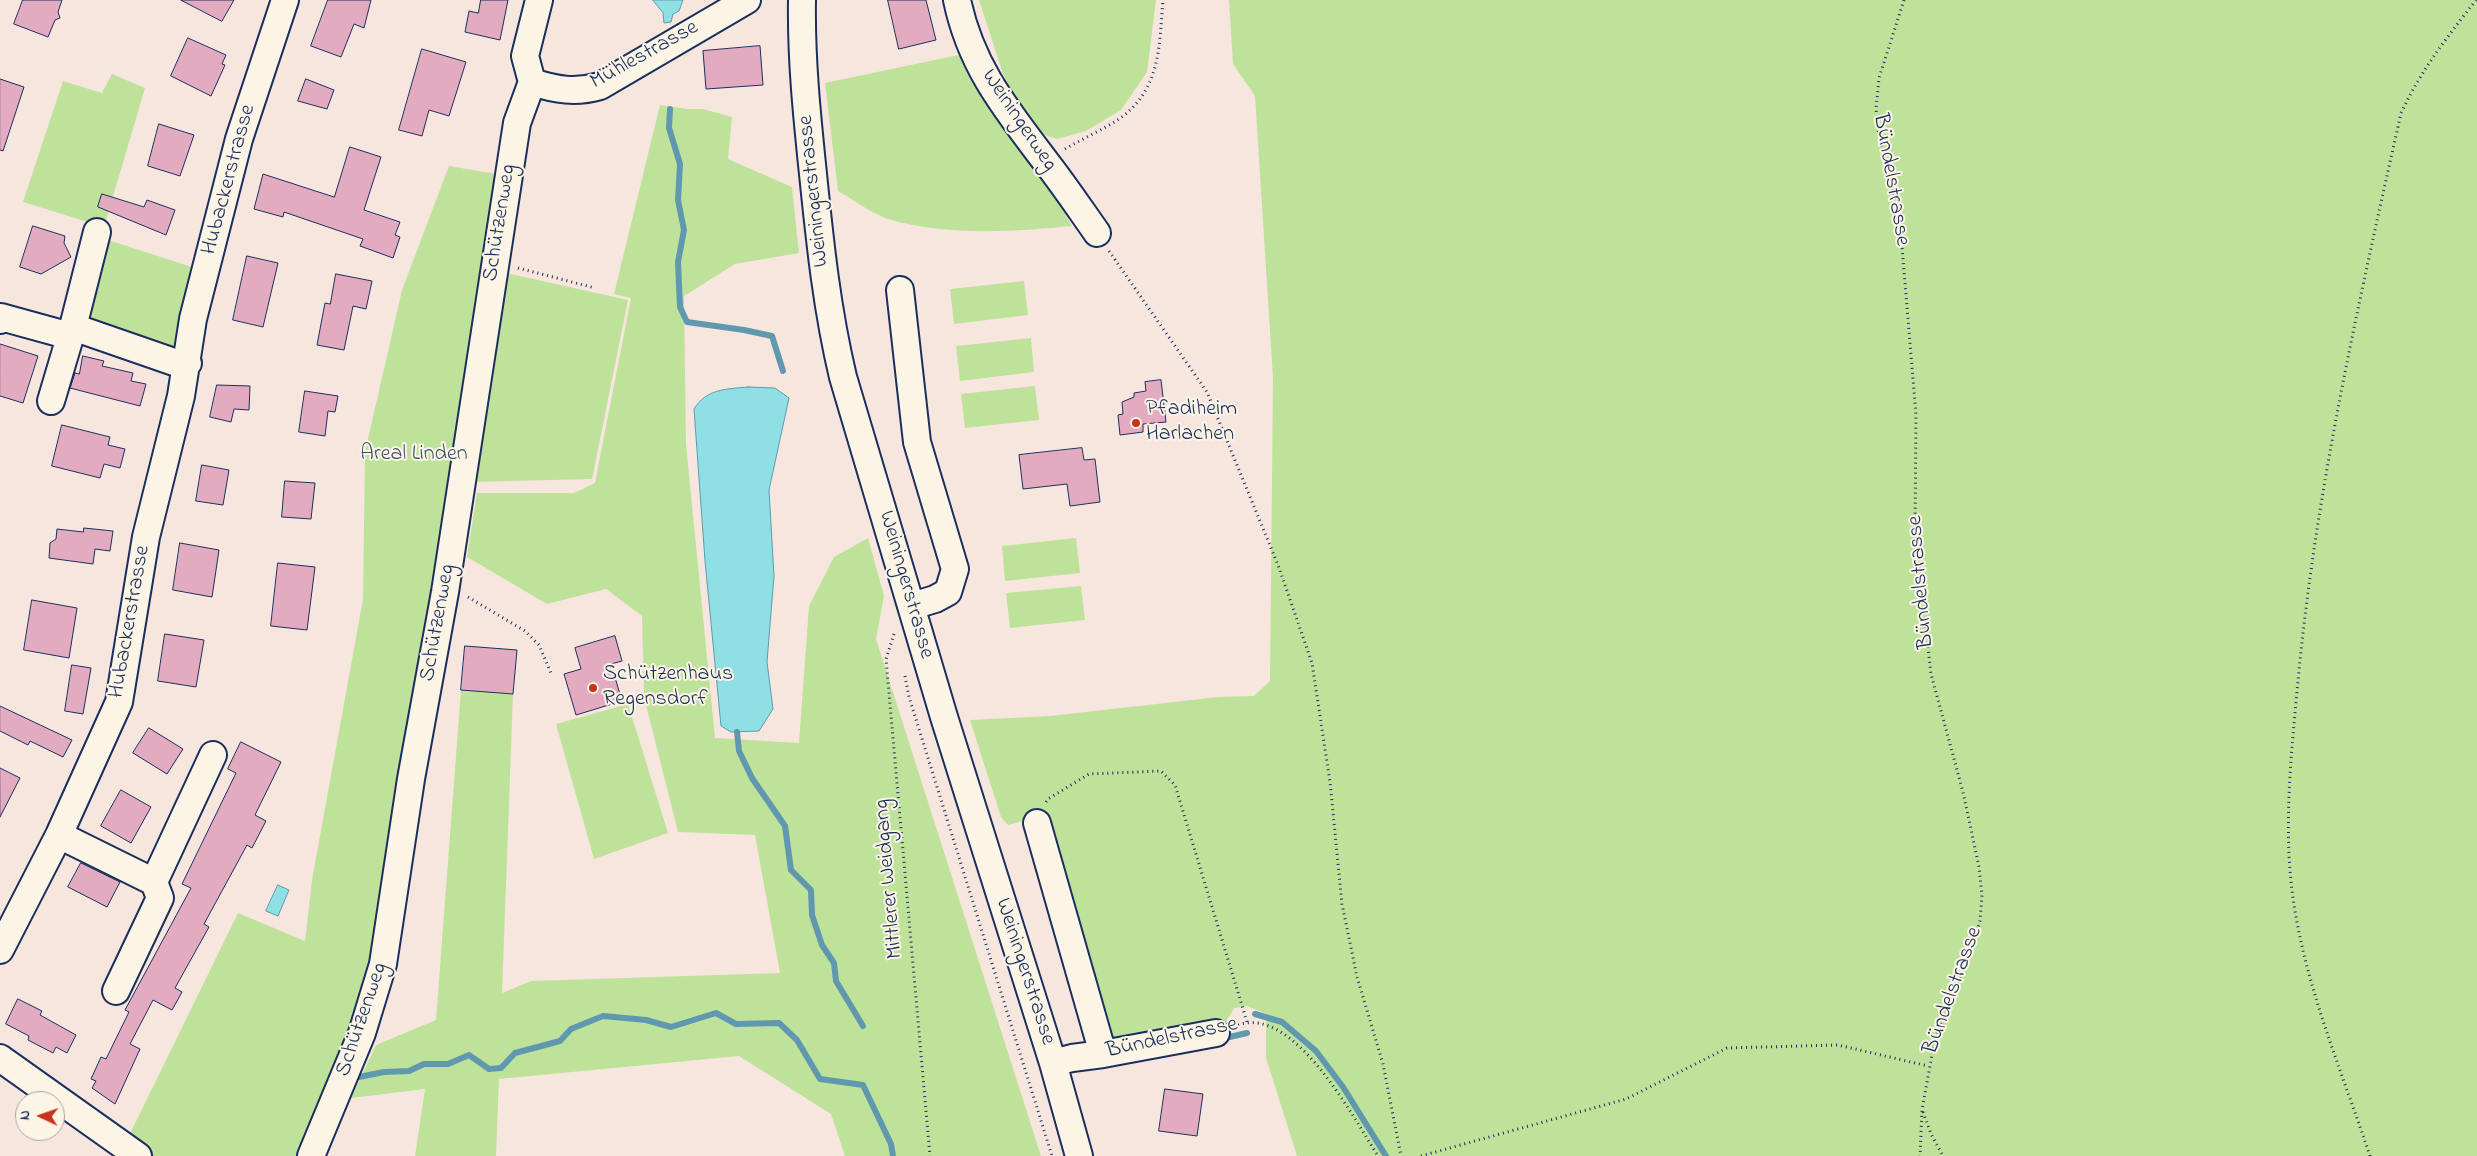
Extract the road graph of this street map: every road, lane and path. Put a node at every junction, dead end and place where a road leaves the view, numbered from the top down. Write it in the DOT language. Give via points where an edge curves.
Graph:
graph roads {
  1 [pos="285,0"];
  2 [pos="539,0"];
  3 [pos="747,0"];
  4 [pos="802,0"];
  5 [pos="957,0"];
  6 [pos="1163,0"];
  7 [pos="1904,0"];
  8 [pos="2476,0"];
  9 [pos="532,82"];
  10 [pos="1079,140"];
  11 [pos="97,232"];
  12 [pos="1097,233"];
  13 [pos="495,262"];
  14 [pos="595,288"];
  15 [pos="900,290"];
  16 [pos="0,320"];
  17 [pos="71,332"];
  18 [pos="188,363"];
  19 [pos="51,401"];
  20 [pos="445,592"];
  21 [pos="912,606"];
  22 [pos="905,672"];
  23 [pos="551,673"];
  24 [pos="214,755"];
  25 [pos="1037,824"];
  26 [pos="59,835"];
  27 [pos="154,882"];
  28 [pos="0,950"];
  29 [pos="116,990"];
  30 [pos="1247,1022"];
  31 [pos="1216,1033"];
  32 [pos="1103,1054"];
  33 [pos="0,1058"];
  34 [pos="1053,1063"];
  35 [pos="1928,1066"];
  36 [pos="1922,1110"];
  37 [pos="138,1156"];
  38 [pos="311,1156"];
  39 [pos="930,1156"];
  40 [pos="1052,1156"];
  41 [pos="1079,1156"];
  42 [pos="1378,1156"];
  43 [pos="1401,1156"];
  44 [pos="1421,1156"];
  45 [pos="1920,1156"];
  46 [pos="1943,1156"];
  47 [pos="2370,1156"];
  1 -- 18 [label="street, Hubackerstrasse" via="239,138 193,319"];
  2 -- 9 [label="street" via="525,56"];
  3 -- 9 [label="street, Mühlestrasse" via="600,86 575,91"];
  4 -- 21 [label="street, Weiningerstrasse" via="803,70 830,322 843,377"];
  5 -- 12 [label="street, Weiningerweg" via="962,24 986,79"];
  6 -- 10 [label="path" via="1155,73 1143,97 1117,120"];
  7 -- 35 [label="path, Bündelstrasse" via="1879,78 1877,116 1900,224 1916,415 1915,530 1931,674 1962,792 1979,867 1982,896 1980,921 1972,949 1935,1038"];
  8 -- 47 [label="path" via="2418,78 2401,113 2326,473 2303,628 2293,734 2289,858 2294,909 2306,968"];
  9 -- 13 [label="street, Schützenweg" via="517,122"];
  11 -- 17 [label="street"];
  12 -- 43 [label="path" via="1206,392 1278,565 1312,663 1330,782 1342,904 1357,977 1383,1064"];
  13 -- 14 [label="path"];
  13 -- 20 [label="street, Schützenweg"];
  15 -- 21 [label="street" via="918,442 955,569 948,592"];
  16 -- 17 [label="street" via="1,317"];
  17 -- 18 [label="street" via="174,362"];
  17 -- 19 [label="street"];
  18 -- 26 [label="street, Hubackerstrasse" via="146,538 119,702"];
  20 -- 23 [label="path" via="471,598 525,631 540,645"];
  20 -- 38 [label="street, Schützenweg" via="411,779 383,964 362,1033"];
  21 -- 34 [label="street, Weiningerstrasse"];
  21 -- 39 [label="path, Mittlerer Weidgang" via="891,639 886,659"];
  22 -- 40 [label="path" via="909,697"];
  24 -- 27 [label="street"];
  25 -- 30 [label="path" via="1048,799 1089,774 1161,771 1175,785"];
  25 -- 32 [label="street"];
  26 -- 27 [label="street"];
  26 -- 28 [label="street, Hubackerstrasse"];
  27 -- 29 [label="street" via="160,898"];
  30 -- 31 [label="path, Bündelstrasse"];
  30 -- 42 [label="path, Bündelstrasse" via="1278,1029 1310,1056"];
  31 -- 32 [label="street, Bündelstrasse"];
  32 -- 34 [label="street, Bündelstrasse"];
  33 -- 37 [label="street"];
  34 -- 41 [label="street, Weiningerstrasse"];
  35 -- 36 [label="path, Bündelstrasse"];
  35 -- 44 [label="path" via="1838,1046 1727,1048 1626,1099"];
  36 -- 45 [label="path, Bündelstrasse"];
  36 -- 46 [label="path"];
}
